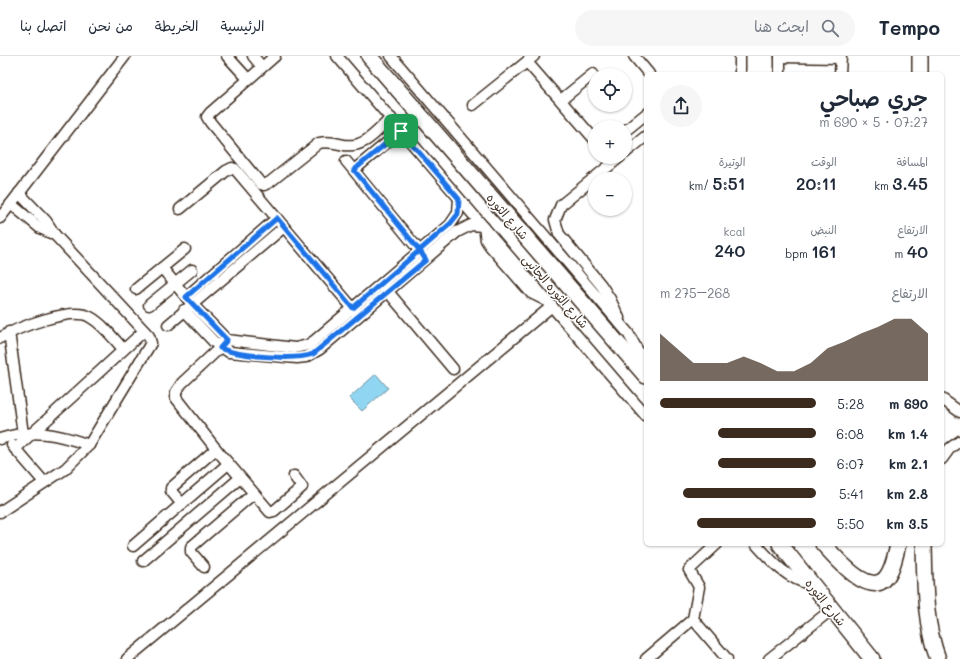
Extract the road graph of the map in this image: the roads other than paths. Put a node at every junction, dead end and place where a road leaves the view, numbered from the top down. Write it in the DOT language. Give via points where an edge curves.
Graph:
graph roads {
  1 [pos="124,56"];
  2 [pos="227,56"];
  3 [pos="253,56"];
  4 [pos="274,56"];
  5 [pos="337,56"];
  6 [pos="369,56"];
  7 [pos="391,56"];
  8 [pos="634,56"];
  9 [pos="740,56"];
  10 [pos="920,56"];
  11 [pos="780,57"];
  12 [pos="840,57"];
  13 [pos="531,59"];
  14 [pos="262,67"];
  15 [pos="647,72"];
  16 [pos="740,72"];
  17 [pos="780,72"];
  18 [pos="840,72"];
  19 [pos="920,72"];
  20 [pos="588,78"];
  21 [pos="248,79"];
  22 [pos="561,100"];
  23 [pos="473,105"];
  24 [pos="644,116"];
  25 [pos="391,118"];
  26 [pos="632,125"];
  27 [pos="401,131"];
  28 [pos="588,132"];
  29 [pos="644,138"];
  30 [pos="632,147"];
  31 [pos="346,161"];
  32 [pos="611,164"];
  33 [pos="354,170"];
  34 [pos="19,193"];
  35 [pos="459,199"];
  36 [pos="11,204"];
  37 [pos="180,209"];
  38 [pos="0,218"];
  39 [pos="277,218"];
  40 [pos="454,221"];
  41 [pos="483,226"];
  42 [pos="284,227"];
  43 [pos="461,230"];
  44 [pos="55,235"];
  45 [pos="185,249"];
  46 [pos="420,251"];
  47 [pos="426,260"];
  48 [pos="162,268"];
  49 [pos="192,270"];
  50 [pos="175,284"];
  51 [pos="384,288"];
  52 [pos="136,289"];
  53 [pos="549,303"];
  54 [pos="187,304"];
  55 [pos="149,305"];
  56 [pos="356,312"];
  57 [pos="168,324"];
  58 [pos="622,325"];
  59 [pos="144,331"];
  60 [pos="9,332"];
  61 [pos="0,338"];
  62 [pos="223,344"];
  63 [pos="123,349"];
  64 [pos="453,369"];
  65 [pos="644,372"];
  66 [pos="644,374"];
  67 [pos="944,400"];
  68 [pos="960,412"];
  69 [pos="644,414"];
  70 [pos="27,434"];
  71 [pos="3,438"];
  72 [pos="960,441"];
  73 [pos="88,445"];
  74 [pos="15,449"];
  75 [pos="216,449"];
  76 [pos="944,456"];
  77 [pos="228,464"];
  78 [pos="294,476"];
  79 [pos="240,478"];
  80 [pos="44,482"];
  81 [pos="254,494"];
  82 [pos="182,504"];
  83 [pos="0,512"];
  84 [pos="167,517"];
  85 [pos="179,531"];
  86 [pos="133,546"];
  87 [pos="715,546"];
  88 [pos="758,546"];
  89 [pos="782,546"];
  90 [pos="825,546"];
  91 [pos="897,546"];
  92 [pos="924,546"];
  93 [pos="143,561"];
  94 [pos="204,567"];
  95 [pos="812,585"];
  96 [pos="831,610"];
  97 [pos="693,620"];
  98 [pos="127,659"];
  99 [pos="646,659"];
  100 [pos="727,659"];
  101 [pos="769,659"];
  102 [pos="872,659"];
  103 [pos="938,659"];
  1 -- 34 [label="street"];
  2 -- 21 [label="street"];
  3 -- 14 [label="street"];
  4 -- 14 [label="street"];
  5 -- 25 [label="street, شارع الثوره الجانبى"];
  6 -- 66 [label="highway, شارع الثوره"];
  7 -- 58 [label="street"];
  8 -- 15 [label="street"];
  9 -- 16 [label="street"];
  10 -- 19 [label="highway"];
  11 -- 12 [label="street"];
  11 -- 17 [label="street"];
  12 -- 18 [label="street"];
  13 -- 22 [label="street"];
  13 -- 23 [label="street"];
  14 -- 21 [label="street"];
  20 -- 22 [label="street"];
  21 -- 25 [label="street" via="207,117 258,181 264,184 318,143 324,141 358,145 367,141"];
  22 -- 28 [label="street"];
  24 -- 26 [label="street"];
  25 -- 27 [label="street, شارع الثوره الجانبى"];
  27 -- 33 [label="street"];
  27 -- 35 [label="street, شارع الثوره الجانبى"];
  29 -- 30 [label="street"];
  31 -- 33 [label="street"];
  32 -- 58 [label="street" via="561,205 555,220 559,234 610,299"];
  33 -- 46 [label="street"];
  34 -- 36 [label="street"];
  34 -- 44 [label="street" via="46,221"];
  35 -- 40 [label="street" via="458,214"];
  35 -- 41 [label="street, شارع الثوره الجانبى"];
  36 -- 38 [label="street"];
  36 -- 44 [label="street" via="40,228"];
  37 -- 39 [label="street" via="226,170 232,168"];
  39 -- 42 [label="street"];
  39 -- 54 [label="street"];
  40 -- 43 [label="street"];
  40 -- 46 [label="street"];
  41 -- 43 [label="street" via="472,225"];
  41 -- 53 [label="street, شارع الثوره الجانبى"];
  42 -- 54 [label="street"];
  42 -- 56 [label="street"];
  43 -- 47 [label="street"];
  44 -- 59 [label="street"];
  45 -- 48 [label="street"];
  46 -- 47 [label="street"];
  46 -- 51 [label="street"];
  47 -- 51 [label="street"];
  48 -- 50 [label="street"];
  48 -- 52 [label="street"];
  49 -- 50 [label="street"];
  50 -- 54 [label="street"];
  50 -- 55 [label="street"];
  51 -- 56 [label="street"];
  51 -- 64 [label="street"];
  53 -- 69 [label="street, شارع الثوره الجانبى"];
  53 -- 98 [label="street"];
  54 -- 57 [label="street"];
  54 -- 62 [label="street"];
  56 -- 62 [label="street" via="320,349 306,357 239,354"];
  58 -- 65 [label="street" via="636,348"];
  59 -- 63 [label="street"];
  59 -- 73 [label="street" via="151,340 151,346"];
  60 -- 61 [label="street"];
  60 -- 63 [label="street" via="62,316 81,314 97,322"];
  60 -- 70 [label="street"];
  62 -- 75 [label="street" via="182,383 176,392 180,404"];
  63 -- 70 [label="street"];
  67 -- 68 [label="street"];
  70 -- 71 [label="street"];
  70 -- 73 [label="street" via="59,435"];
  70 -- 74 [label="street"];
  71 -- 74 [label="street"];
  72 -- 76 [label="street"];
  73 -- 80 [label="street" via="71,464"];
  74 -- 80 [label="street"];
  75 -- 77 [label="street"];
  75 -- 82 [label="street" via="171,488"];
  77 -- 79 [label="street"];
  77 -- 82 [label="street"];
  78 -- 81 [label="street" via="302,486 274,511 270,512"];
  79 -- 81 [label="street"];
  79 -- 85 [label="street"];
  80 -- 83 [label="street"];
  81 -- 94 [label="street" via="191,547 191,552"];
  82 -- 84 [label="street"];
  84 -- 85 [label="street"];
  84 -- 86 [label="street"];
  85 -- 93 [label="street"];
  87 -- 97 [label="street" via="689,570 698,586"];
  88 -- 95 [label="street" via="781,570 796,580"];
  89 -- 95 [label="highway, شارع الثوره"];
  90 -- 91 [label="highway" via="856,577 871,583 888,574"];
  92 -- 103 [label="highway" via="926,612"];
  95 -- 96 [label="highway, شارع الثوره"];
  96 -- 101 [label="street"];
  96 -- 102 [label="highway, شارع الثوره"];
  97 -- 99 [label="street"];
  97 -- 100 [label="street"];
}
